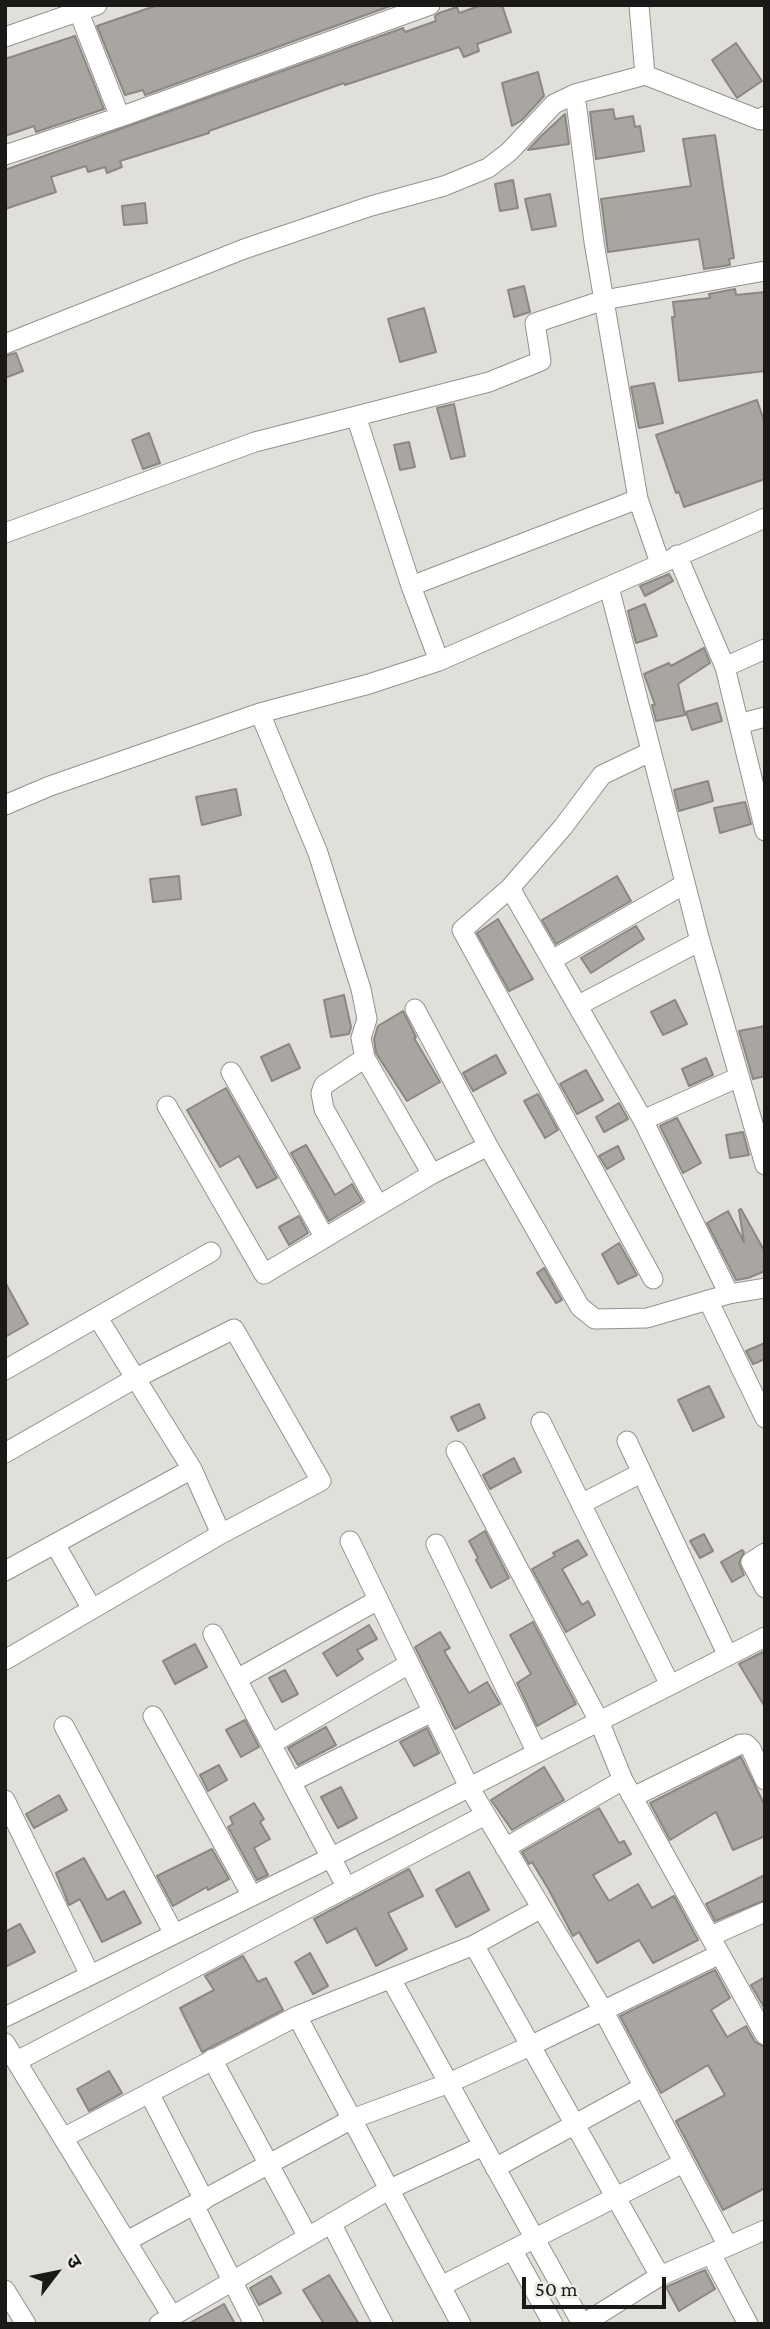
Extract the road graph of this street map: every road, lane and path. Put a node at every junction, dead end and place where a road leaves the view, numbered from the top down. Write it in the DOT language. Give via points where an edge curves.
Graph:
graph roads {
  1 [pos="430,5"];
  2 [pos="639,5"];
  3 [pos="84,7"];
  4 [pos="5,37"];
  5 [pos="645,75"];
  6 [pos="575,94"];
  7 [pos="765,116"];
  8 [pos="120,117"];
  9 [pos="5,155"];
  10 [pos="765,271"];
  11 [pos="604,300"];
  12 [pos="5,344"];
  13 [pos="356,416"];
  14 [pos="639,499"];
  15 [pos="765,518"];
  16 [pos="5,533"];
  17 [pos="668,559"];
  18 [pos="411,586"];
  19 [pos="609,587"];
  20 [pos="765,649"];
  21 [pos="439,661"];
  22 [pos="725,667"];
  23 [pos="260,713"];
  24 [pos="765,717"];
  25 [pos="738,724"];
  26 [pos="650,752"];
  27 [pos="760,795"];
  28 [pos="5,805"];
  29 [pos="765,831"];
  30 [pos="685,884"];
  31 [pos="510,888"];
  32 [pos="700,941"];
  33 [pos="552,960"];
  34 [pos="579,1005"];
  35 [pos="415,1009"];
  36 [pos="365,1058"];
  37 [pos="231,1072"];
  38 [pos="739,1077"];
  39 [pos="167,1106"];
  40 [pos="643,1120"];
  41 [pos="488,1146"];
  42 [pos="765,1165"];
  43 [pos="432,1174"];
  44 [pos="378,1205"];
  45 [pos="325,1238"];
  46 [pos="211,1252"];
  47 [pos="653,1279"];
  48 [pos="765,1288"];
  49 [pos="729,1294"];
  50 [pos="708,1300"];
  51 [pos="98,1318"];
  52 [pos="5,1370"];
  53 [pos="134,1379"];
  54 [pos="765,1418"];
  55 [pos="541,1422"];
  56 [pos="626,1441"];
  57 [pos="456,1451"];
  58 [pos="5,1453"];
  59 [pos="192,1469"];
  60 [pos="641,1473"];
  61 [pos="582,1504"];
  62 [pos="221,1534"];
  63 [pos="350,1541"];
  64 [pos="55,1544"];
  65 [pos="436,1544"];
  66 [pos="765,1553"];
  67 [pos="5,1571"];
  68 [pos="765,1588"];
  69 [pos="378,1601"];
  70 [pos="92,1609"];
  71 [pos="213,1634"];
  72 [pos="765,1637"];
  73 [pos="728,1656"];
  74 [pos="5,1660"];
  75 [pos="409,1664"];
  76 [pos="237,1679"];
  77 [pos="670,1685"];
  78 [pos="432,1712"];
  79 [pos="153,1716"];
  80 [pos="599,1721"];
  81 [pos="64,1726"];
  82 [pos="271,1744"];
  83 [pos="537,1753"];
  84 [pos="765,1780"];
  85 [pos="291,1782"];
  86 [pos="469,1787"];
  87 [pos="628,1789"];
  88 [pos="5,1800"];
  89 [pos="485,1815"];
  90 [pos="505,1848"];
  91 [pos="330,1857"];
  92 [pos="347,1888"];
  93 [pos="252,1896"];
  94 [pos="542,1908"];
  95 [pos="765,1912"];
  96 [pos="174,1934"];
  97 [pos="711,1936"];
  98 [pos="474,1945"];
  99 [pos="720,1954"];
  100 [pos="90,1975"];
  101 [pos="391,1979"];
  102 [pos="603,2010"];
  103 [pos="297,2016"];
  104 [pos="5,2017"];
  105 [pos="765,2035"];
  106 [pos="530,2046"];
  107 [pos="9,2050"];
  108 [pos="212,2059"];
  109 [pos="449,2082"];
  110 [pos="643,2088"];
  111 [pos="149,2093"];
  112 [pos="352,2119"];
  113 [pos="575,2125"];
  114 [pos="63,2138"];
  115 [pos="483,2146"];
  116 [pos="683,2163"];
  117 [pos="268,2165"];
  118 [pos="495,2168"];
  119 [pos="390,2189"];
  120 [pos="615,2198"];
  121 [pos="199,2203"];
  122 [pos="331,2224"];
  123 [pos="765,2230"];
  124 [pos="307,2237"];
  125 [pos="535,2239"];
  126 [pos="127,2241"];
  127 [pos="720,2250"];
  128 [pos="513,2251"];
  129 [pos="660,2276"];
  130 [pos="232,2281"];
  131 [pos="442,2287"];
  132 [pos="5,2290"];
  133 [pos="166,2320"];
  134 [pos="26,2324"];
  135 [pos="254,2324"];
  136 [pos="383,2324"];
  137 [pos="461,2324"];
  138 [pos="553,2324"];
  139 [pos="582,2324"];
  140 [pos="748,2324"];
  1 -- 8 [label="street"];
  2 -- 5 [label="street"];
  3 -- 4 [label="street"];
  3 -- 8 [label="street"];
  5 -- 6 [label="street"];
  5 -- 7 [label="street" via="760,120"];
  6 -- 11 [label="street"];
  6 -- 12 [label="street" via="554,104 488,168 244,249"];
  8 -- 9 [label="street"];
  10 -- 11 [label="street"];
  11 -- 13 [label="street" via="535,323 541,361 489,382"];
  11 -- 14 [label="street"];
  13 -- 16 [label="street" via="255,442"];
  13 -- 18 [label="street"];
  14 -- 17 [label="street"];
  14 -- 18 [label="street"];
  15 -- 17 [label="street"];
  17 -- 19 [label="street"];
  17 -- 22 [label="street"];
  18 -- 21 [label="street"];
  19 -- 21 [label="street"];
  19 -- 26 [label="street"];
  20 -- 22 [label="street"];
  21 -- 23 [label="street"];
  22 -- 25 [label="street"];
  23 -- 28 [label="street"];
  23 -- 36 [label="street" via="318,853 361,989 367,1019 361,1038"];
  24 -- 25 [label="street"];
  25 -- 27 [label="street"];
  26 -- 30 [label="street"];
  26 -- 31 [label="street" via="602,775"];
  27 -- 29 [label="street"];
  30 -- 32 [label="street"];
  30 -- 33 [label="street"];
  31 -- 33 [label="street"];
  31 -- 47 [label="street" via="462,930"];
  32 -- 34 [label="street"];
  32 -- 38 [label="street"];
  33 -- 34 [label="street"];
  34 -- 40 [label="street"];
  35 -- 41 [label="street"];
  36 -- 43 [label="street"];
  36 -- 44 [label="street" via="324,1085 321,1093 324,1109"];
  37 -- 45 [label="street"];
  38 -- 40 [label="street"];
  38 -- 42 [label="street"];
  39 -- 45 [label="street" via="264,1274"];
  40 -- 49 [label="street"];
  41 -- 43 [label="street"];
  41 -- 50 [label="street" via="580,1307 595,1319 647,1318"];
  43 -- 44 [label="street"];
  44 -- 45 [label="street"];
  46 -- 51 [label="street"];
  48 -- 49 [label="street"];
  49 -- 50 [label="street"];
  50 -- 54 [label="street"];
  51 -- 52 [label="street"];
  51 -- 53 [label="street"];
  53 -- 58 [label="street"];
  53 -- 59 [label="street"];
  53 -- 62 [label="street" via="234,1329 321,1481"];
  55 -- 61 [label="street"];
  56 -- 60 [label="street"];
  57 -- 80 [label="street"];
  59 -- 62 [label="street"];
  59 -- 64 [label="street"];
  60 -- 61 [label="street"];
  60 -- 73 [label="street"];
  61 -- 77 [label="street"];
  62 -- 70 [label="street"];
  63 -- 69 [label="street"];
  64 -- 67 [label="street"];
  64 -- 70 [label="street"];
  65 -- 83 [label="street"];
  66 -- 68 [label="street" via="751,1562"];
  69 -- 75 [label="street"];
  69 -- 76 [label="street"];
  70 -- 74 [label="street"];
  71 -- 76 [label="street"];
  72 -- 73 [label="street"];
  73 -- 77 [label="street"];
  75 -- 78 [label="street"];
  75 -- 82 [label="street"];
  76 -- 82 [label="street"];
  77 -- 80 [label="street"];
  78 -- 85 [label="street"];
  78 -- 86 [label="street"];
  79 -- 93 [label="street"];
  80 -- 83 [label="street"];
  80 -- 87 [label="street"];
  81 -- 96 [label="street"];
  82 -- 85 [label="street"];
  83 -- 86 [label="street"];
  84 -- 87 [label="street" via="751,1749 741,1744"];
  85 -- 91 [label="street"];
  86 -- 89 [label="street"];
  86 -- 91 [label="street"];
  87 -- 90 [label="street"];
  87 -- 97 [label="street"];
  88 -- 100 [label="street"];
  89 -- 90 [label="street"];
  89 -- 92 [label="street"];
  90 -- 94 [label="street"];
  91 -- 92 [label="street"];
  91 -- 93 [label="street"];
  92 -- 107 [label="street"];
  93 -- 96 [label="street"];
  94 -- 98 [label="street"];
  94 -- 102 [label="street"];
  95 -- 97 [label="street"];
  96 -- 100 [label="street"];
  97 -- 99 [label="street"];
  98 -- 101 [label="street"];
  98 -- 106 [label="street"];
  99 -- 102 [label="street"];
  99 -- 105 [label="street"];
  100 -- 104 [label="street"];
  101 -- 103 [label="street"];
  101 -- 109 [label="street"];
  102 -- 106 [label="street"];
  102 -- 110 [label="street"];
  103 -- 108 [label="street"];
  103 -- 112 [label="street"];
  106 -- 109 [label="street"];
  106 -- 113 [label="street"];
  107 -- 114 [label="street"];
  108 -- 111 [label="street"];
  108 -- 117 [label="street"];
  109 -- 112 [label="street"];
  109 -- 115 [label="street"];
  110 -- 113 [label="street"];
  110 -- 116 [label="street"];
  111 -- 114 [label="street"];
  111 -- 121 [label="street"];
  112 -- 117 [label="street"];
  112 -- 119 [label="street"];
  113 -- 118 [label="street"];
  113 -- 120 [label="street"];
  114 -- 126 [label="street"];
  115 -- 118 [label="street"];
  115 -- 119 [label="street"];
  116 -- 120 [label="street"];
  116 -- 127 [label="street"];
  117 -- 121 [label="street"];
  117 -- 124 [label="street"];
  118 -- 125 [label="street"];
  119 -- 122 [label="street"];
  119 -- 131 [label="street"];
  120 -- 125 [label="street"];
  120 -- 129 [label="street"];
  121 -- 126 [label="street"];
  121 -- 130 [label="street"];
  122 -- 124 [label="street"];
  122 -- 136 [label="street"];
  123 -- 127 [label="street"];
  124 -- 130 [label="street"];
  125 -- 128 [label="street"];
  125 -- 139 [label="street"];
  126 -- 133 [label="street"];
  127 -- 129 [label="street"];
  127 -- 140 [label="street"];
  128 -- 131 [label="street"];
  128 -- 138 [label="street"];
  129 -- 139 [label="street"];
  130 -- 133 [label="street"];
  130 -- 135 [label="street"];
  131 -- 137 [label="street"];
  132 -- 134 [label="street"];
}
